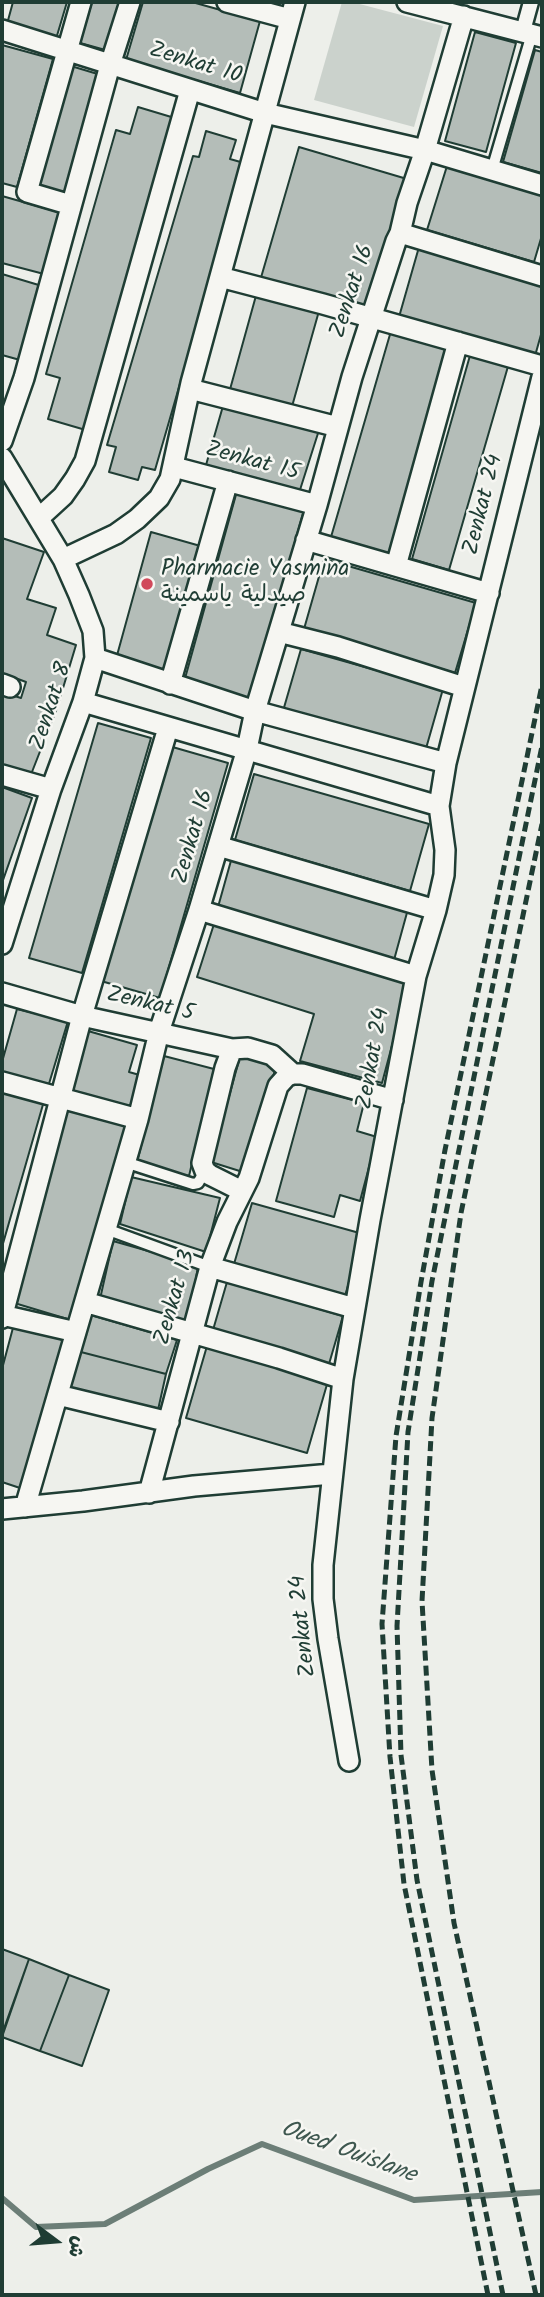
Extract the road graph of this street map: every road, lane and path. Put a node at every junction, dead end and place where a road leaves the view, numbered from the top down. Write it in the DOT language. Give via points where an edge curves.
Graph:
graph roads {
  1 [pos="81,2"];
  2 [pos="130,2"];
  3 [pos="227,2"];
  4 [pos="407,2"];
  5 [pos="531,2"];
  6 [pos="437,6"];
  7 [pos="293,10"];
  8 [pos="464,16"];
  9 [pos="2,30"];
  10 [pos="532,34"];
  11 [pos="67,50"];
  12 [pos="110,65"];
  13 [pos="190,90"];
  14 [pos="265,113"];
  15 [pos="425,150"];
  16 [pos="492,170"];
  17 [pos="542,184"];
  18 [pos="71,205"];
  19 [pos="400,233"];
  20 [pos="542,276"];
  21 [pos="220,277"];
  22 [pos="370,317"];
  23 [pos="458,342"];
  24 [pos="542,366"];
  25 [pos="542,377"];
  26 [pos="190,389"];
  27 [pos="338,427"];
  28 [pos="2,441"];
  29 [pos="2,458"];
  30 [pos="174,467"];
  31 [pos="228,481"];
  32 [pos="317,505"];
  33 [pos="38,518"];
  34 [pos="306,540"];
  35 [pos="63,559"];
  36 [pos="396,566"];
  37 [pos="489,593"];
  38 [pos="279,632"];
  39 [pos="95,658"];
  40 [pos="170,684"];
  41 [pos="464,687"];
  42 [pos="83,702"];
  43 [pos="255,711"];
  44 [pos="168,728"];
  45 [pos="247,749"];
  46 [pos="446,763"];
  47 [pos="2,775"];
  48 [pos="51,789"];
  49 [pos="439,806"];
  50 [pos="218,846"];
  51 [pos="199,910"];
  52 [pos="436,910"];
  53 [pos="2,944"];
  54 [pos="415,976"];
  55 [pos="2,993"];
  56 [pos="82,1016"];
  57 [pos="159,1032"];
  58 [pos="232,1049"];
  59 [pos="293,1074"];
  60 [pos="2,1082"];
  61 [pos="60,1097"];
  62 [pos="393,1100"];
  63 [pos="138,1119"];
  64 [pos="125,1162"];
  65 [pos="205,1171"];
  66 [pos="242,1191"];
  67 [pos="106,1229"];
  68 [pos="210,1266"];
  69 [pos="85,1302"];
  70 [pos="354,1308"];
  71 [pos="2,1316"];
  72 [pos="76,1332"];
  73 [pos="191,1334"];
  74 [pos="343,1379"];
  75 [pos="58,1395"];
  76 [pos="169,1422"];
  77 [pos="332,1474"];
  78 [pos="149,1493"];
  79 [pos="26,1507"];
  80 [pos="2,1509"];
  81 [pos="349,1761"];
  1 -- 11 [label="street"];
  2 -- 12 [label="street"];
  3 -- 7 [label="street"];
  4 -- 6 [label="street"];
  5 -- 10 [label="street"];
  6 -- 8 [label="street"];
  7 -- 14 [label="street"];
  8 -- 10 [label="street"];
  8 -- 15 [label="street"];
  9 -- 11 [label="street, Zenkat 10"];
  10 -- 16 [label="lane"];
  11 -- 12 [label="street, Zenkat 10"];
  11 -- 18 [label="street" via="27,192"];
  12 -- 13 [label="street, Zenkat 10"];
  12 -- 18 [label="street"];
  13 -- 14 [label="street, Zenkat 10"];
  13 -- 33 [label="street" via="85,461 63,496"];
  14 -- 15 [label="street, Zenkat 10"];
  14 -- 21 [label="street"];
  15 -- 16 [label="street, Zenkat 10"];
  15 -- 19 [label="street"];
  16 -- 17 [label="street, Zenkat 10"];
  18 -- 28 [label="street"];
  19 -- 20 [label="street, Zenkat 16"];
  19 -- 22 [label="street, Zenkat 16"];
  21 -- 22 [label="street"];
  21 -- 26 [label="street"];
  22 -- 23 [label="street"];
  22 -- 27 [label="street, Zenkat 16"];
  23 -- 24 [label="street"];
  23 -- 36 [label="street"];
  25 -- 37 [label="street, Zenkat 24"];
  26 -- 27 [label="street"];
  26 -- 30 [label="street"];
  27 -- 32 [label="street, Zenkat 16"];
  29 -- 33 [label="street, Zenkat 8"];
  30 -- 31 [label="street, Zenkat 15"];
  30 -- 35 [label="street" via="159,498 137,519"];
  31 -- 32 [label="street, Zenkat 15"];
  31 -- 40 [label="street"];
  32 -- 34 [label="street, Zenkat 16"];
  33 -- 35 [label="street, Zenkat 8"];
  34 -- 36 [label="street"];
  34 -- 38 [label="street, Zenkat 16"];
  35 -- 39 [label="street, Zenkat 8" via="88,614"];
  36 -- 37 [label="street"];
  37 -- 41 [label="street, Zenkat 24"];
  38 -- 41 [label="street"];
  38 -- 43 [label="street, Zenkat 16"];
  39 -- 40 [label="street"];
  39 -- 42 [label="street, Zenkat 8"];
  40 -- 43 [label="street"];
  41 -- 46 [label="street, Zenkat 24"];
  42 -- 44 [label="street"];
  42 -- 48 [label="street, Zenkat 8"];
  43 -- 45 [label="street, Zenkat 16"];
  43 -- 46 [label="street"];
  44 -- 45 [label="street"];
  44 -- 56 [label="street"];
  45 -- 49 [label="street"];
  45 -- 50 [label="street, Zenkat 16"];
  46 -- 49 [label="street, Zenkat 24"];
  47 -- 48 [label="street"];
  48 -- 53 [label="street, Zenkat 8"];
  49 -- 52 [label="street, Zenkat 24" via="445,850"];
  50 -- 51 [label="street, Zenkat 16"];
  50 -- 52 [label="street"];
  51 -- 54 [label="street"];
  51 -- 57 [label="street, Zenkat 16"];
  52 -- 54 [label="street, Zenkat 24"];
  54 -- 62 [label="street, Zenkat 24"];
  55 -- 56 [label="street, Zenkat 5"];
  56 -- 57 [label="street, Zenkat 5"];
  56 -- 61 [label="street"];
  57 -- 58 [label="street, Zenkat 5"];
  57 -- 63 [label="street, Zenkat 16"];
  58 -- 59 [label="street, Zenkat 5" via="272,1055"];
  58 -- 65 [label="street" via="202,1159"];
  59 -- 62 [label="street"];
  59 -- 66 [label="street, Zenkat 13" via="278,1086"];
  60 -- 61 [label="street"];
  61 -- 63 [label="street"];
  61 -- 71 [label="street"];
  62 -- 70 [label="street, Zenkat 24"];
  63 -- 64 [label="street, Zenkat 16"];
  64 -- 65 [label="lane" via="193,1184"];
  64 -- 67 [label="street, Zenkat 16"];
  65 -- 66 [label="street"];
  66 -- 68 [label="street, Zenkat 13"];
  67 -- 68 [label="lane"];
  67 -- 69 [label="street, Zenkat 16"];
  68 -- 70 [label="street"];
  68 -- 73 [label="street, Zenkat 13"];
  69 -- 72 [label="street, Zenkat 16"];
  69 -- 73 [label="street"];
  70 -- 74 [label="street, Zenkat 24"];
  71 -- 72 [label="street"];
  72 -- 75 [label="street, Zenkat 16"];
  73 -- 74 [label="street"];
  73 -- 76 [label="street, Zenkat 13"];
  74 -- 77 [label="street, Zenkat 24"];
  75 -- 76 [label="street"];
  75 -- 79 [label="street, Zenkat 16"];
  76 -- 78 [label="street, Zenkat 13"];
  77 -- 78 [label="street"];
  77 -- 81 [label="street, Zenkat 24" via="323,1599"];
  78 -- 79 [label="street"];
  79 -- 80 [label="street"];
}
